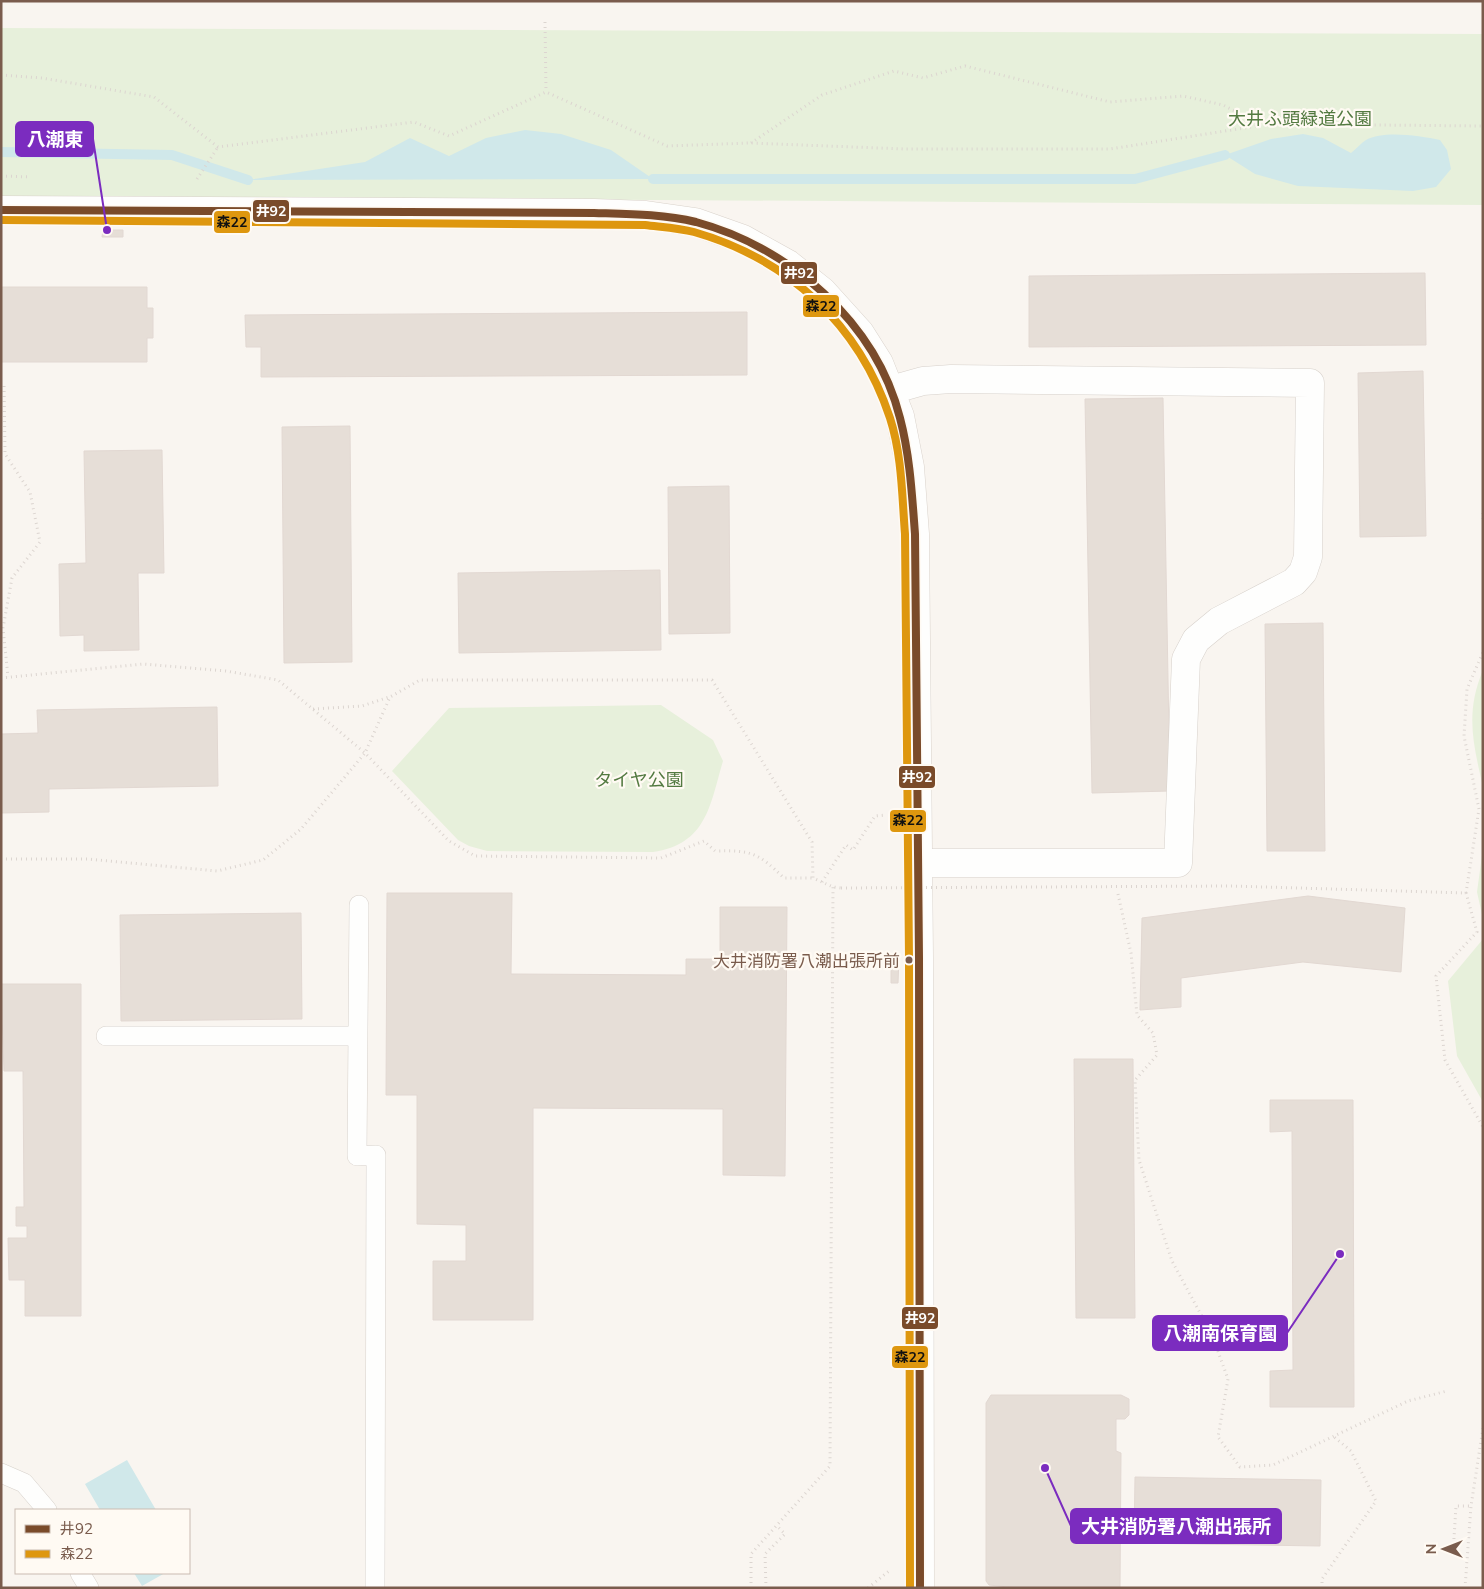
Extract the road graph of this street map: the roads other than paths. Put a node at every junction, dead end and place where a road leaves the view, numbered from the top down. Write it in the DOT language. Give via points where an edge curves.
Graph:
graph roads {
  1 [pos="1,210"];
  2 [pos="891,390"];
  3 [pos="918,863"];
  4 [pos="358,905"];
  5 [pos="106,1036"];
  6 [pos="357,1036"];
  7 [pos="1,1473"];
  8 [pos="45,1509"];
  9 [pos="81,1574"];
  10 [pos="89,1588"];
  11 [pos="375,1588"];
  12 [pos="920,1588"];
  1 -- 2 [label="street" via="594,213 646,215 695,222 743,239 810,280 860,333"];
  2 -- 3 [label="street" via="906,442 914,499"];
  2 -- 3 [label="street" via="923,381 951,379 1310,383 1308,557 1304,572 1294,582 1219,621 1196,640 1186,659 1178,863"];
  3 -- 12 [label="street"];
  4 -- 6 [label="lane"];
  5 -- 6 [label="lane"];
  6 -- 11 [label="lane" via="357,1156 376,1156"];
  7 -- 8 [label="lane" via="24,1483"];
  9 -- 10 [label="lane"];
}
